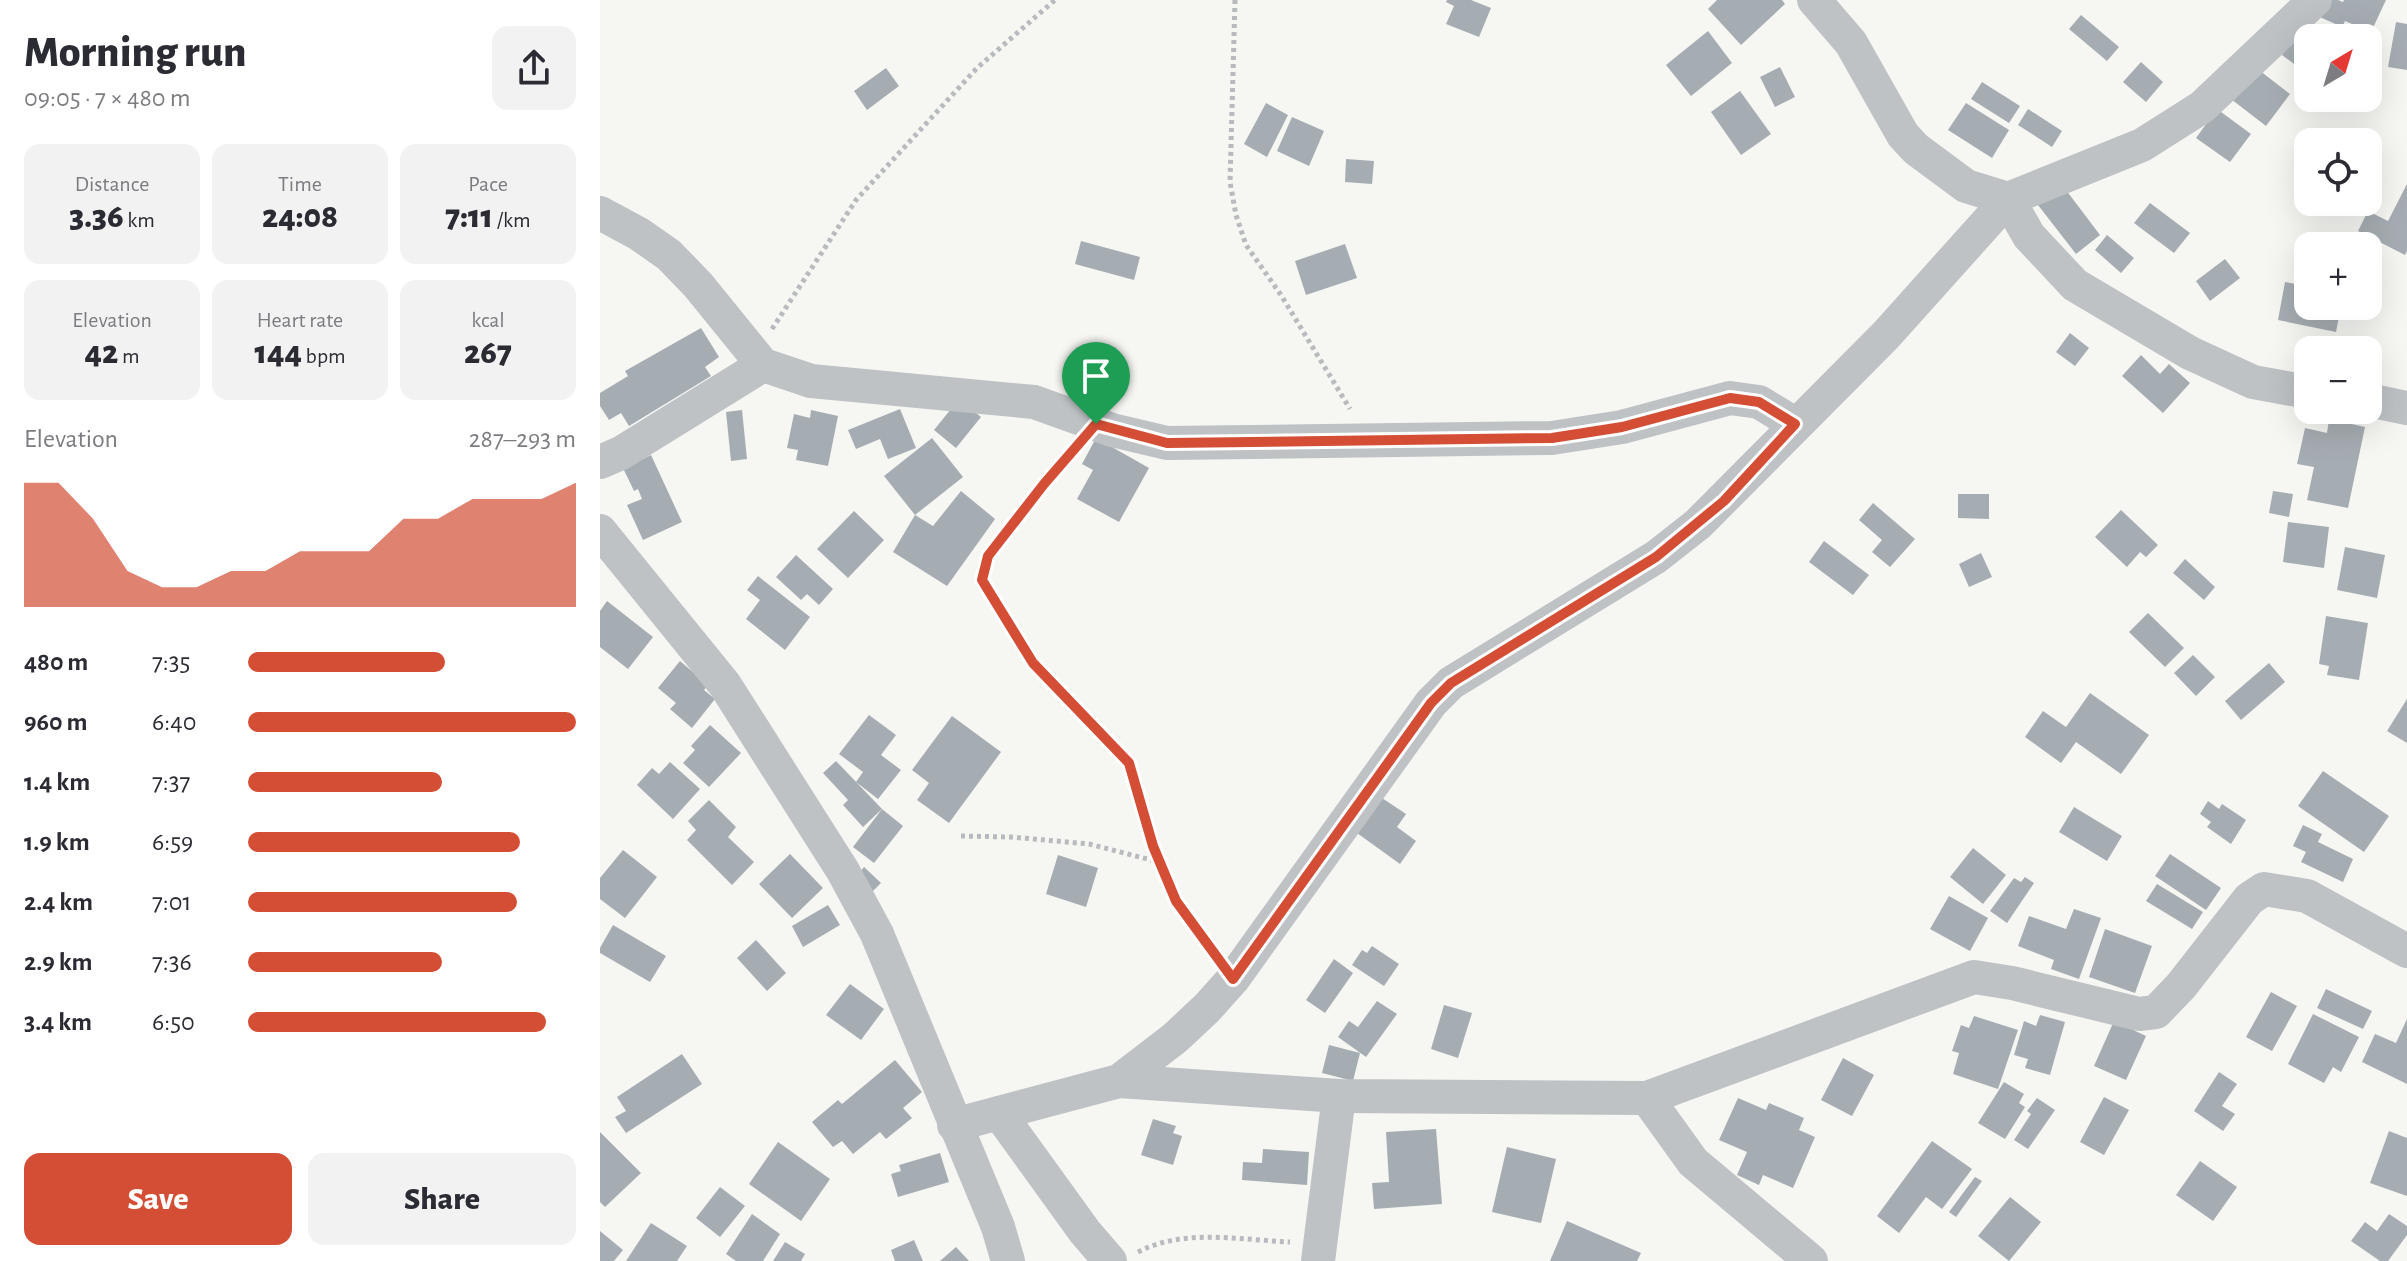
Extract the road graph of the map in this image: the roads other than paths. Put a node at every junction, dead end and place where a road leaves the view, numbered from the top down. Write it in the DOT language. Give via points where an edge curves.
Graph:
graph roads {
  1 [pos="1814,0"];
  2 [pos="2315,0"];
  3 [pos="2008,199"];
  4 [pos="600,213"];
  5 [pos="758,361"];
  6 [pos="2294,389"];
  7 [pos="2382,403"];
  8 [pos="2407,408"];
  9 [pos="1795,424"];
  10 [pos="600,462"];
  11 [pos="600,531"];
  12 [pos="2407,951"];
  13 [pos="1119,1081"];
  14 [pos="1339,1096"];
  15 [pos="1647,1098"];
  16 [pos="999,1113"];
  17 [pos="954,1125"];
  18 [pos="1319,1252"];
  19 [pos="1122,1258"];
  20 [pos="1008,1261"];
  21 [pos="1811,1261"];
  1 -- 3 [label="street" via="1851,43 1916,149 1966,186"];
  2 -- 3 [label="street" via="2202,107 2142,145"];
  3 -- 6 [label="street" via="2029,236 2075,285 2190,353 2253,382"];
  3 -- 9 [label="street" via="1886,335"];
  4 -- 5 [label="street" via="669,255"];
  5 -- 9 [label="street" via="811,381 1034,402 1167,443 1552,438 1622,427 1730,398 1759,402"];
  5 -- 10 [label="street"];
  7 -- 8 [label="street"];
  9 -- 13 [label="street" via="1724,501 1656,557 1451,683 1431,703 1233,979 1175,1038"];
  11 -- 17 [label="street" via="725,685 843,871 877,934"];
  12 -- 15 [label="street" via="2307,896 2264,889 2249,899 2156,1012 2139,1014 1974,977"];
  13 -- 14 [label="street"];
  13 -- 16 [label="street"];
  14 -- 15 [label="street"];
  14 -- 18 [label="street"];
  15 -- 21 [label="street" via="1693,1162"];
  16 -- 17 [label="street"];
  16 -- 19 [label="street" via="1085,1232"];
  17 -- 20 [label="street"];
}
